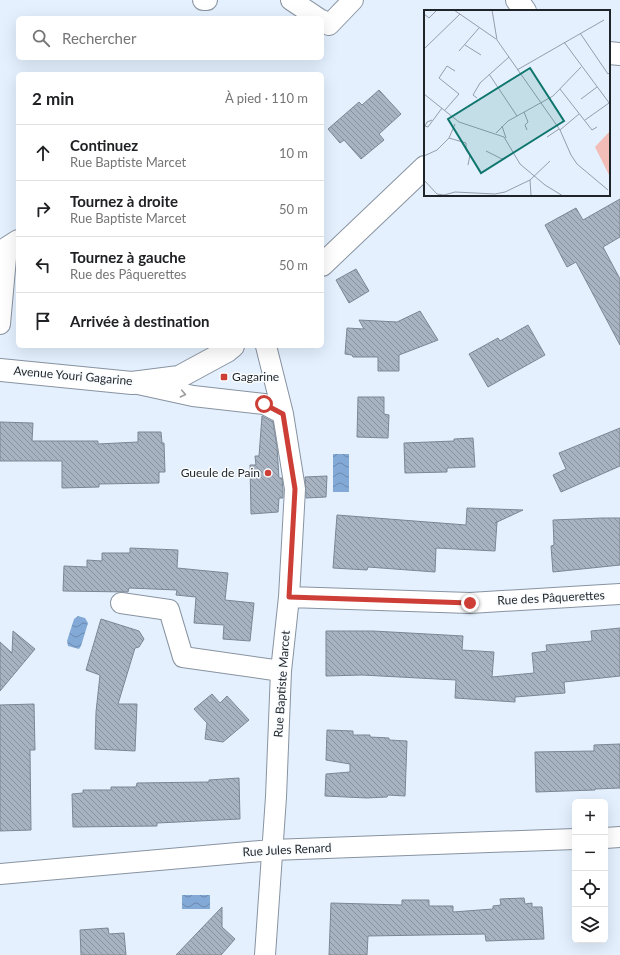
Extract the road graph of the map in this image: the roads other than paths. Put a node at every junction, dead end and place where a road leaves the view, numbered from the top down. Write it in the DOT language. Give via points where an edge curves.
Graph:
graph roads {
  1 [pos="203,0"];
  2 [pos="207,0"];
  3 [pos="291,0"];
  4 [pos="353,0"];
  5 [pos="517,0"];
  6 [pos="524,10"];
  7 [pos="315,16"];
  8 [pos="324,21"];
  9 [pos="424,168"];
  10 [pos="16,241"];
  11 [pos="324,263"];
  12 [pos="0,324"];
  13 [pos="231,348"];
  14 [pos="266,348"];
  15 [pos="0,370"];
  16 [pos="132,383"];
  17 [pos="283,414"];
  18 [pos="620,594"];
  19 [pos="289,597"];
  20 [pos="120,603"];
  21 [pos="281,671"];
  22 [pos="620,837"];
  23 [pos="608,838"];
  24 [pos="572,839"];
  25 [pos="272,850"];
  26 [pos="0,874"];
  27 [pos="265,955"];
  1 -- 2 [label="street"];
  3 -- 7 [label="street"];
  4 -- 8 [label="street" via="329,25"];
  5 -- 6 [label="street"];
  9 -- 11 [label="street"];
  10 -- 12 [label="street" via="7,247"];
  13 -- 16 [label="street, Avenue Youri Gagarine" via="179,377"];
  14 -- 17 [label="street, Rue Baptiste Marcet"];
  15 -- 16 [label="street, Avenue Youri Gagarine"];
  16 -- 17 [label="street, one-way" via="193,396 264,404"];
  17 -- 19 [label="street, Rue Baptiste Marcet" via="295,489"];
  18 -- 19 [label="street, Rue des Pâquerettes" via="470,603"];
  19 -- 21 [label="street, Rue Baptiste Marcet"];
  20 -- 21 [label="street" via="169,610 183,657"];
  21 -- 25 [label="street, Rue Baptiste Marcet"];
  22 -- 23 [label="street"];
  24 -- 25 [label="street, Rue Jules Renard"];
  25 -- 26 [label="street, Rue Jules Renard"];
  25 -- 27 [label="street, Rue Baptiste Marcet"];
}
